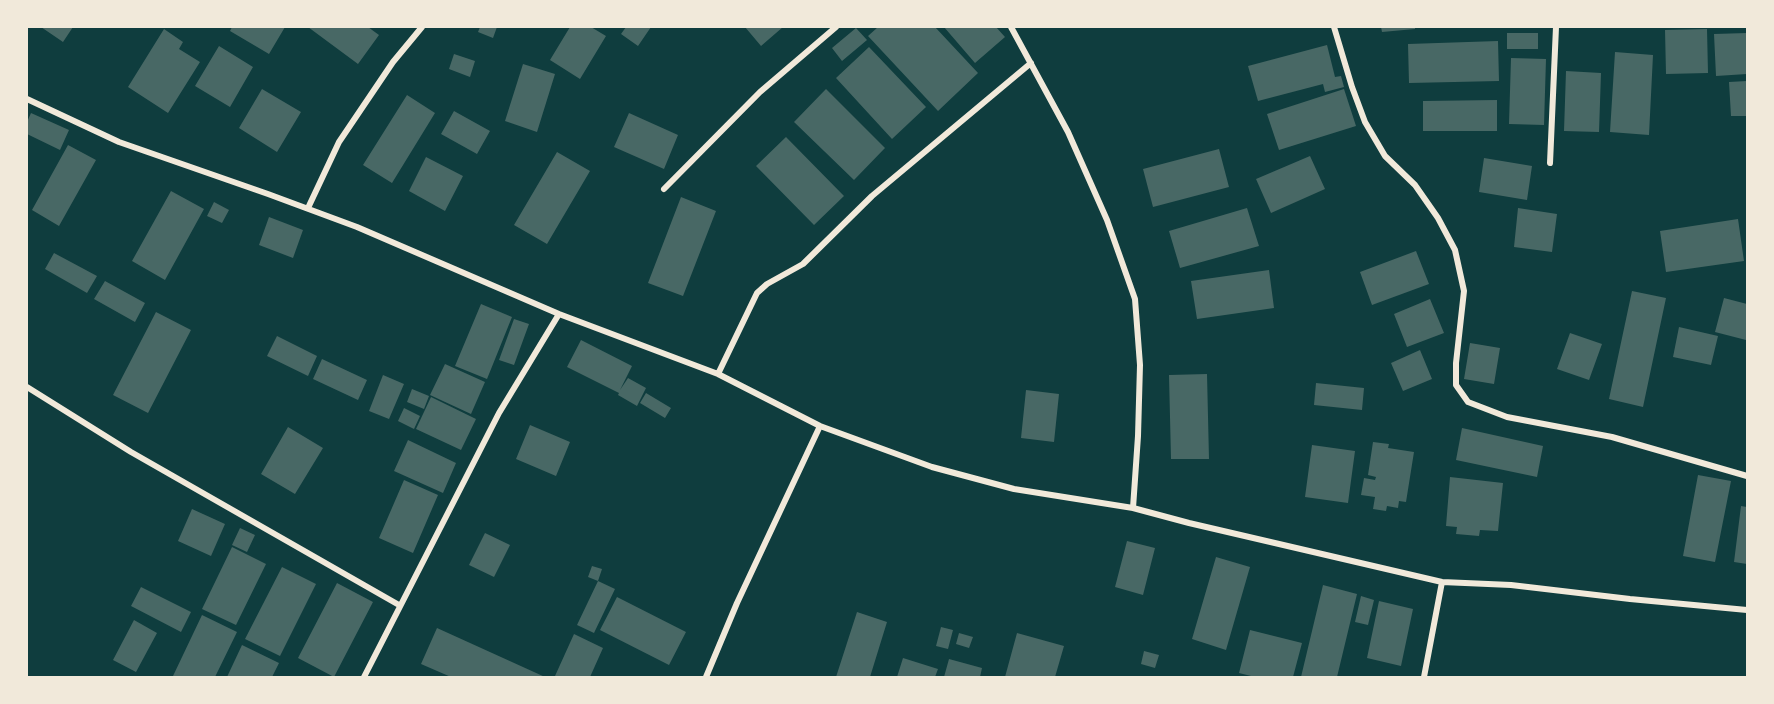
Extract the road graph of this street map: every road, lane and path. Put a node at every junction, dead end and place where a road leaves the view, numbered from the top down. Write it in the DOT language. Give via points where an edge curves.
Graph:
graph roads {
  1 [pos="422,27"];
  2 [pos="836,27"];
  3 [pos="1011,27"];
  4 [pos="1334,27"];
  5 [pos="1556,27"];
  6 [pos="1031,63"];
  7 [pos="27,99"];
  8 [pos="1550,163"];
  9 [pos="664,189"];
  10 [pos="308,208"];
  11 [pos="559,314"];
  12 [pos="718,374"];
  13 [pos="27,387"];
  14 [pos="820,426"];
  15 [pos="1747,476"];
  16 [pos="1133,508"];
  17 [pos="1442,582"];
  18 [pos="399,605"];
  19 [pos="1747,610"];
  20 [pos="364,677"];
  21 [pos="706,677"];
  22 [pos="1424,677"];
  1 -- 10 [label="street" via="393,62 339,142"];
  2 -- 9 [label="street" via="760,92"];
  3 -- 6 [label="street"];
  4 -- 15 [label="street" via="1365,122 1385,156 1415,185 1455,250 1464,291 1456,385 1468,402 1508,417 1612,437"];
  5 -- 8 [label="street"];
  6 -- 12 [label="street" via="872,196 803,264 757,292"];
  6 -- 16 [label="street" via="1073,142 1135,299 1140,365"];
  7 -- 10 [label="street" via="119,142"];
  10 -- 11 [label="street"];
  11 -- 12 [label="street"];
  11 -- 18 [label="street" via="499,413"];
  12 -- 14 [label="street"];
  13 -- 18 [label="street" via="131,452"];
  14 -- 16 [label="street" via="932,467 1014,489"];
  14 -- 21 [label="street"];
  16 -- 17 [label="street"];
  17 -- 19 [label="street" via="1510,585"];
  17 -- 22 [label="street"];
  18 -- 20 [label="street"];
}
